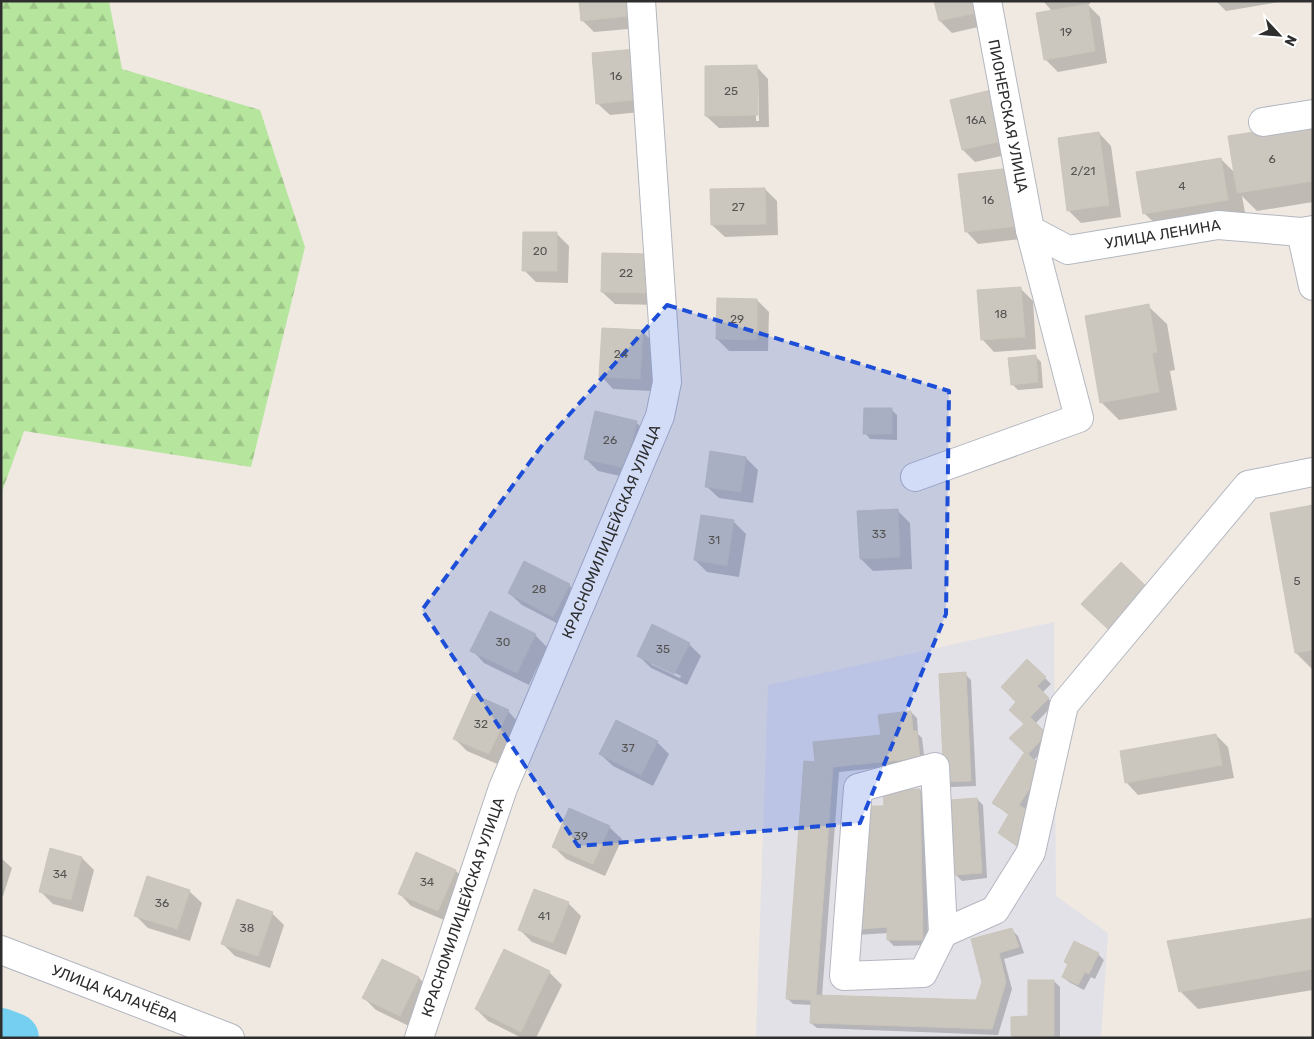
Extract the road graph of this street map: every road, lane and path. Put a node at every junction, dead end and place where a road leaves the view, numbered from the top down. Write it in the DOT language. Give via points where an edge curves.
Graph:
graph roads {
  1 [pos="641,1"];
  2 [pos="987,1"];
  3 [pos="1313,114"];
  4 [pos="1263,122"];
  5 [pos="1030,230"];
  6 [pos="1307,231"];
  7 [pos="1313,286"];
  8 [pos="1313,472"];
  9 [pos="916,477"];
  10 [pos="943,933"];
  11 [pos="1,950"];
  12 [pos="230,1038"];
  13 [pos="419,1038"];
  1 -- 13 [label="street, КРАСНОМИЛИЦЕЙСКАЯ УЛИЦА" via="667,382 660,416 503,788"];
  2 -- 5 [label="street, ПИОНЕРСКАЯ УЛИЦА"];
  3 -- 4 [label="street"];
  5 -- 6 [label="street, УЛИЦА ЛЕНИНА" via="1068,250 1218,225"];
  5 -- 9 [label="street, ПИОНЕРСКАЯ УЛИЦА" via="1079,418"];
  6 -- 7 [label="street, УЛИЦА ЛЕНИНА"];
  8 -- 10 [label="street" via="1248,485 1064,705 1031,852 995,910"];
  10 -- 10 [label="street" via="935,767 858,788 844,976 923,973"];
  11 -- 12 [label="street, УЛИЦА КАЛАЧЁВА"];
}
